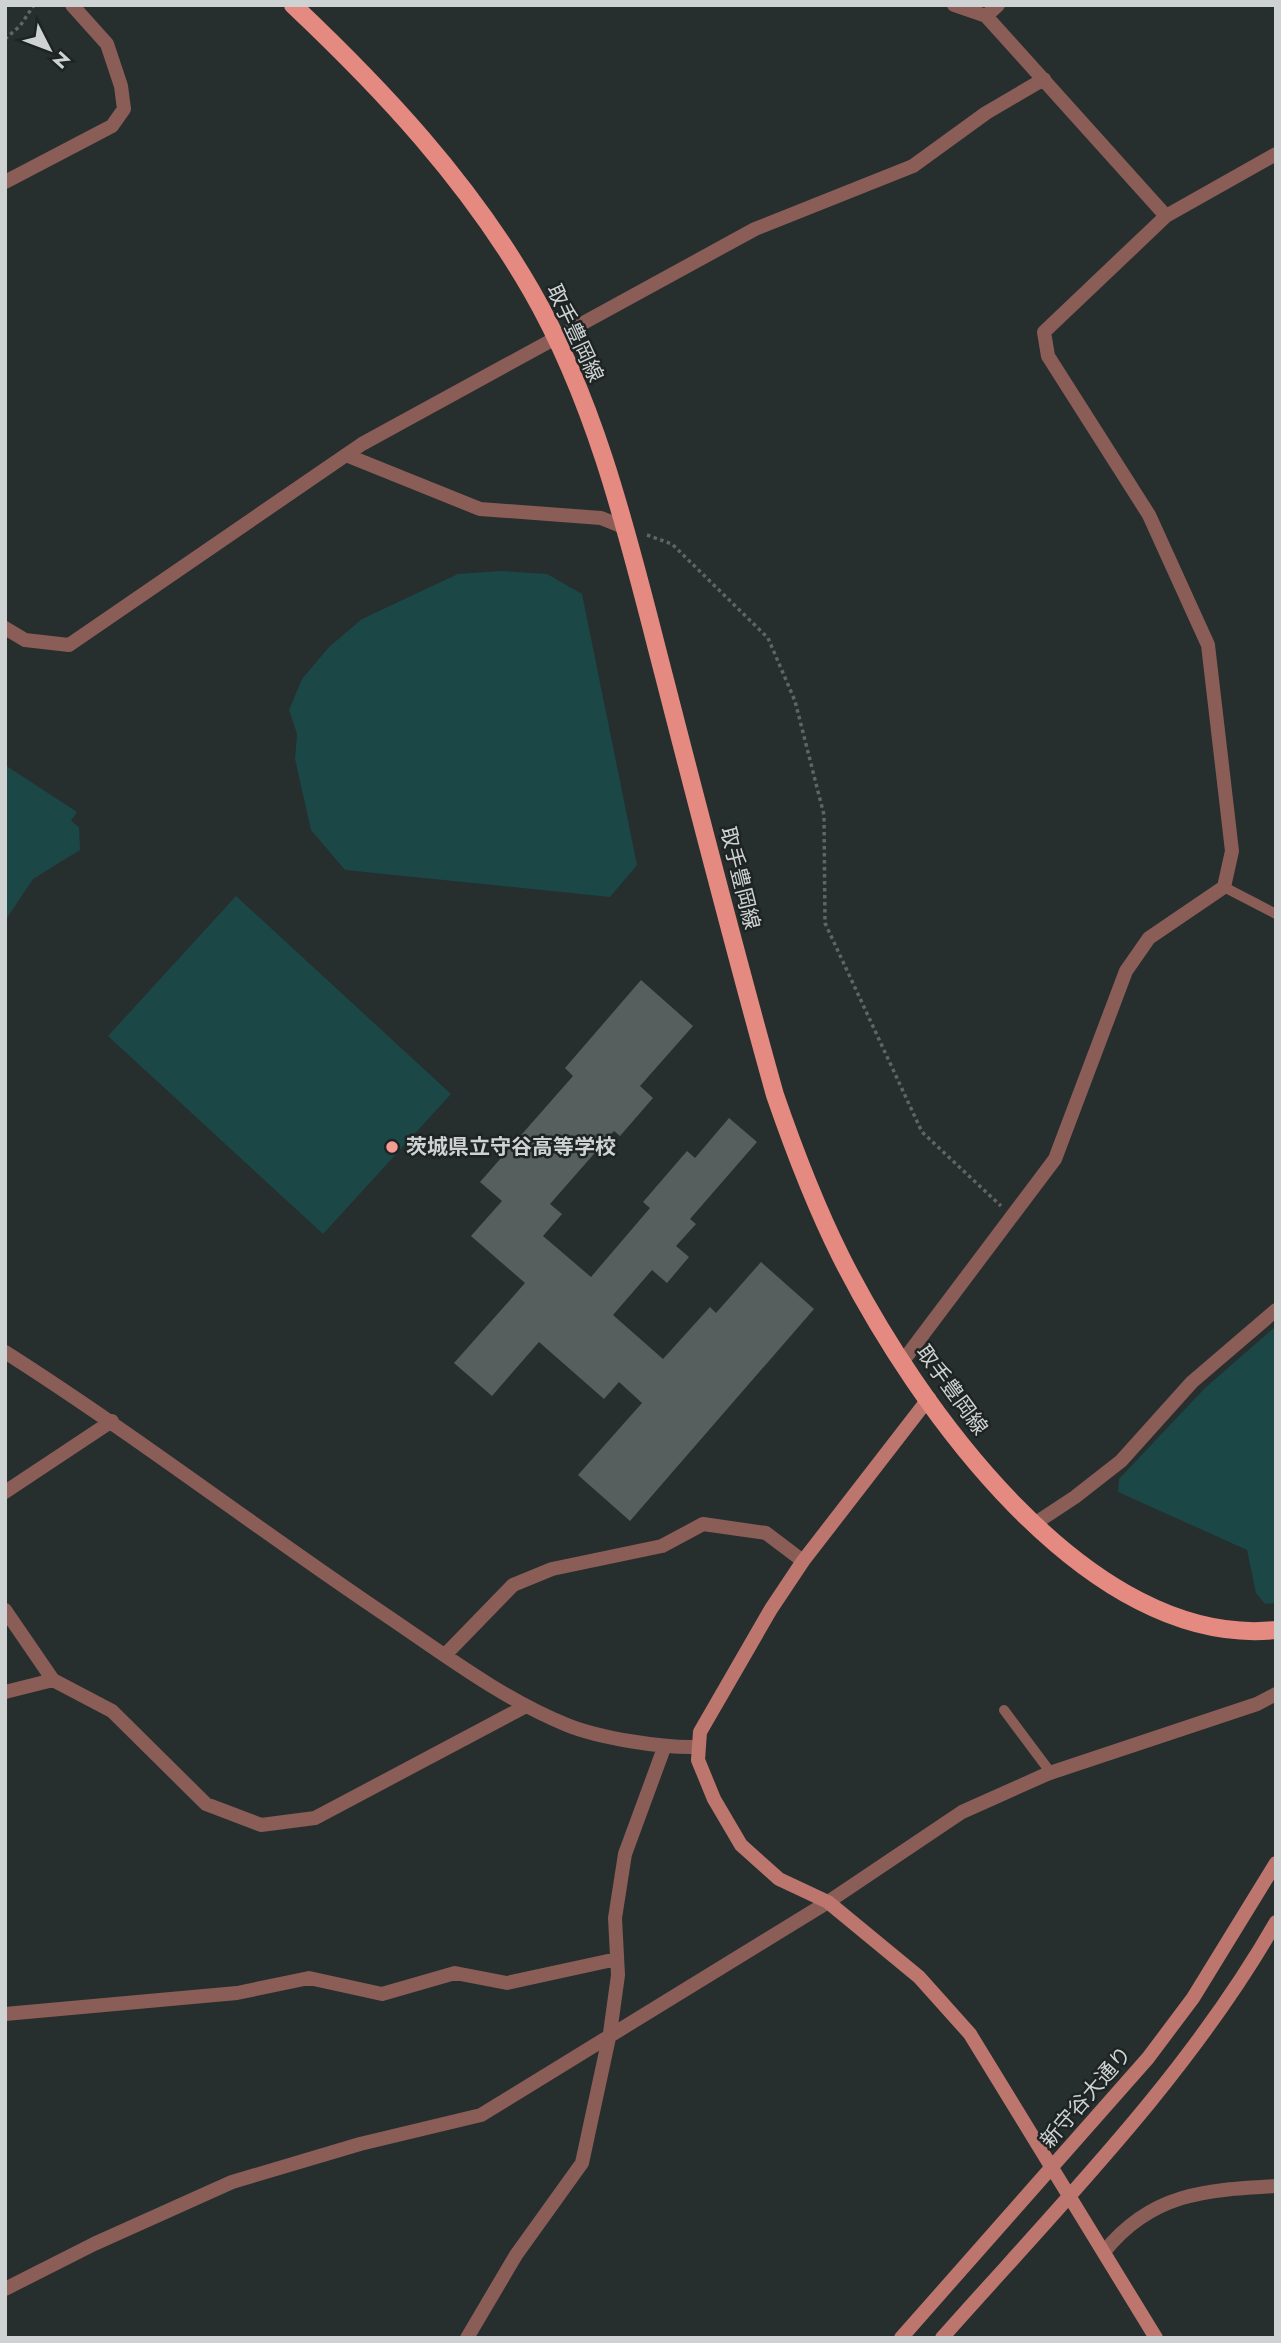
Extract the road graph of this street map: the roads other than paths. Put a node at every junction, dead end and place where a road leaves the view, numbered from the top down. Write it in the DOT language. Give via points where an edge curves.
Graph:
graph roads {
  1 [pos="72,5"];
  2 [pos="293,5"];
  3 [pos="954,5"];
  4 [pos="998,5"];
  5 [pos="986,16"];
  6 [pos="1044,79"];
  7 [pos="1276,154"];
  8 [pos="5,182"];
  9 [pos="1166,216"];
  10 [pos="555,336"];
  11 [pos="346,455"];
  12 [pos="626,528"];
  13 [pos="5,628"];
  14 [pos="1224,887"];
  15 [pos="1276,914"];
  16 [pos="1276,1310"];
  17 [pos="5,1352"];
  18 [pos="903,1361"];
  19 [pos="929,1398"];
  20 [pos="112,1421"];
  21 [pos="5,1492"];
  22 [pos="1034,1524"];
  23 [pos="803,1561"];
  24 [pos="5,1611"];
  25 [pos="1276,1630"];
  26 [pos="445,1655"];
  27 [pos="53,1679"];
  28 [pos="5,1692"];
  29 [pos="1276,1695"];
  30 [pos="526,1706"];
  31 [pos="1004,1710"];
  32 [pos="697,1747"];
  33 [pos="664,1748"];
  34 [pos="1051,1773"];
  35 [pos="1276,1863"];
  36 [pos="828,1902"];
  37 [pos="1276,1922"];
  38 [pos="617,1959"];
  39 [pos="5,2014"];
  40 [pos="610,2033"];
  41 [pos="1054,2167"];
  42 [pos="1276,2186"];
  43 [pos="1070,2194"];
  44 [pos="1104,2252"];
  45 [pos="5,2289"];
  46 [pos="467,2338"];
  47 [pos="901,2338"];
  48 [pos="942,2338"];
  49 [pos="1156,2338"];
  1 -- 8 [label="street" via="107,44 124,109 112,126"];
  2 -- 10 [label="main road, 取手豊岡線" via="421,133 510,256"];
  3 -- 5 [label="street"];
  4 -- 5 [label="street"];
  5 -- 6 [label="street"];
  6 -- 9 [label="street"];
  6 -- 10 [label="street" via="986,113 913,166 755,229"];
  7 -- 9 [label="street"];
  9 -- 14 [label="street" via="1044,332 1048,356 1149,515 1208,645 1232,851"];
  10 -- 11 [label="street"];
  10 -- 12 [label="main road, 取手豊岡線"];
  11 -- 12 [label="street" via="480,509 601,518"];
  11 -- 13 [label="street" via="69,645 25,640"];
  12 -- 18 [label="main road, 取手豊岡線" via="775,1095 841,1256"];
  14 -- 15 [label="lane"];
  14 -- 18 [label="street" via="1149,938 1126,971 1055,1159"];
  16 -- 22 [label="street" via="1192,1382 1121,1461"];
  17 -- 20 [label="street"];
  18 -- 19 [label="main road, 取手豊岡線"];
  19 -- 22 [label="main road, 取手豊岡線" via="977,1462"];
  19 -- 23 [label="street"];
  20 -- 21 [label="street"];
  20 -- 26 [label="street"];
  22 -- 25 [label="main road, 取手豊岡線" via="1099,1577 1160,1612 1213,1629"];
  23 -- 26 [label="street" via="766,1533 703,1524 662,1546 552,1569 513,1585"];
  23 -- 32 [label="street" via="700,1732"];
  24 -- 27 [label="street"];
  26 -- 30 [label="street"];
  27 -- 28 [label="street"];
  27 -- 30 [label="street" via="112,1711 206,1804 261,1825 315,1818"];
  29 -- 34 [label="street"];
  30 -- 33 [label="street" via="569,1726"];
  31 -- 34 [label="lane"];
  32 -- 33 [label="street"];
  32 -- 36 [label="street" via="702,1775 741,1845 779,1879"];
  33 -- 38 [label="street" via="625,1853 615,1918"];
  34 -- 36 [label="street" via="962,1812"];
  35 -- 41 [label="street, 新守谷大通り" via="1193,1998"];
  36 -- 40 [label="street"];
  36 -- 41 [label="street" via="919,1977 970,2034"];
  37 -- 43 [label="street" via="1215,2016"];
  38 -- 39 [label="street" via="507,1983 455,1973 382,1994 310,1978 237,1993"];
  38 -- 40 [label="street"];
  40 -- 45 [label="street" via="481,2115 232,2182"];
  40 -- 46 [label="street" via="582,2163 516,2255"];
  41 -- 43 [label="street"];
  41 -- 47 [label="street, 新守谷大通り"];
  42 -- 44 [label="street" via="1192,2193 1160,2205 1122,2230"];
  43 -- 44 [label="street"];
  43 -- 48 [label="street"];
  44 -- 49 [label="street"];
}
